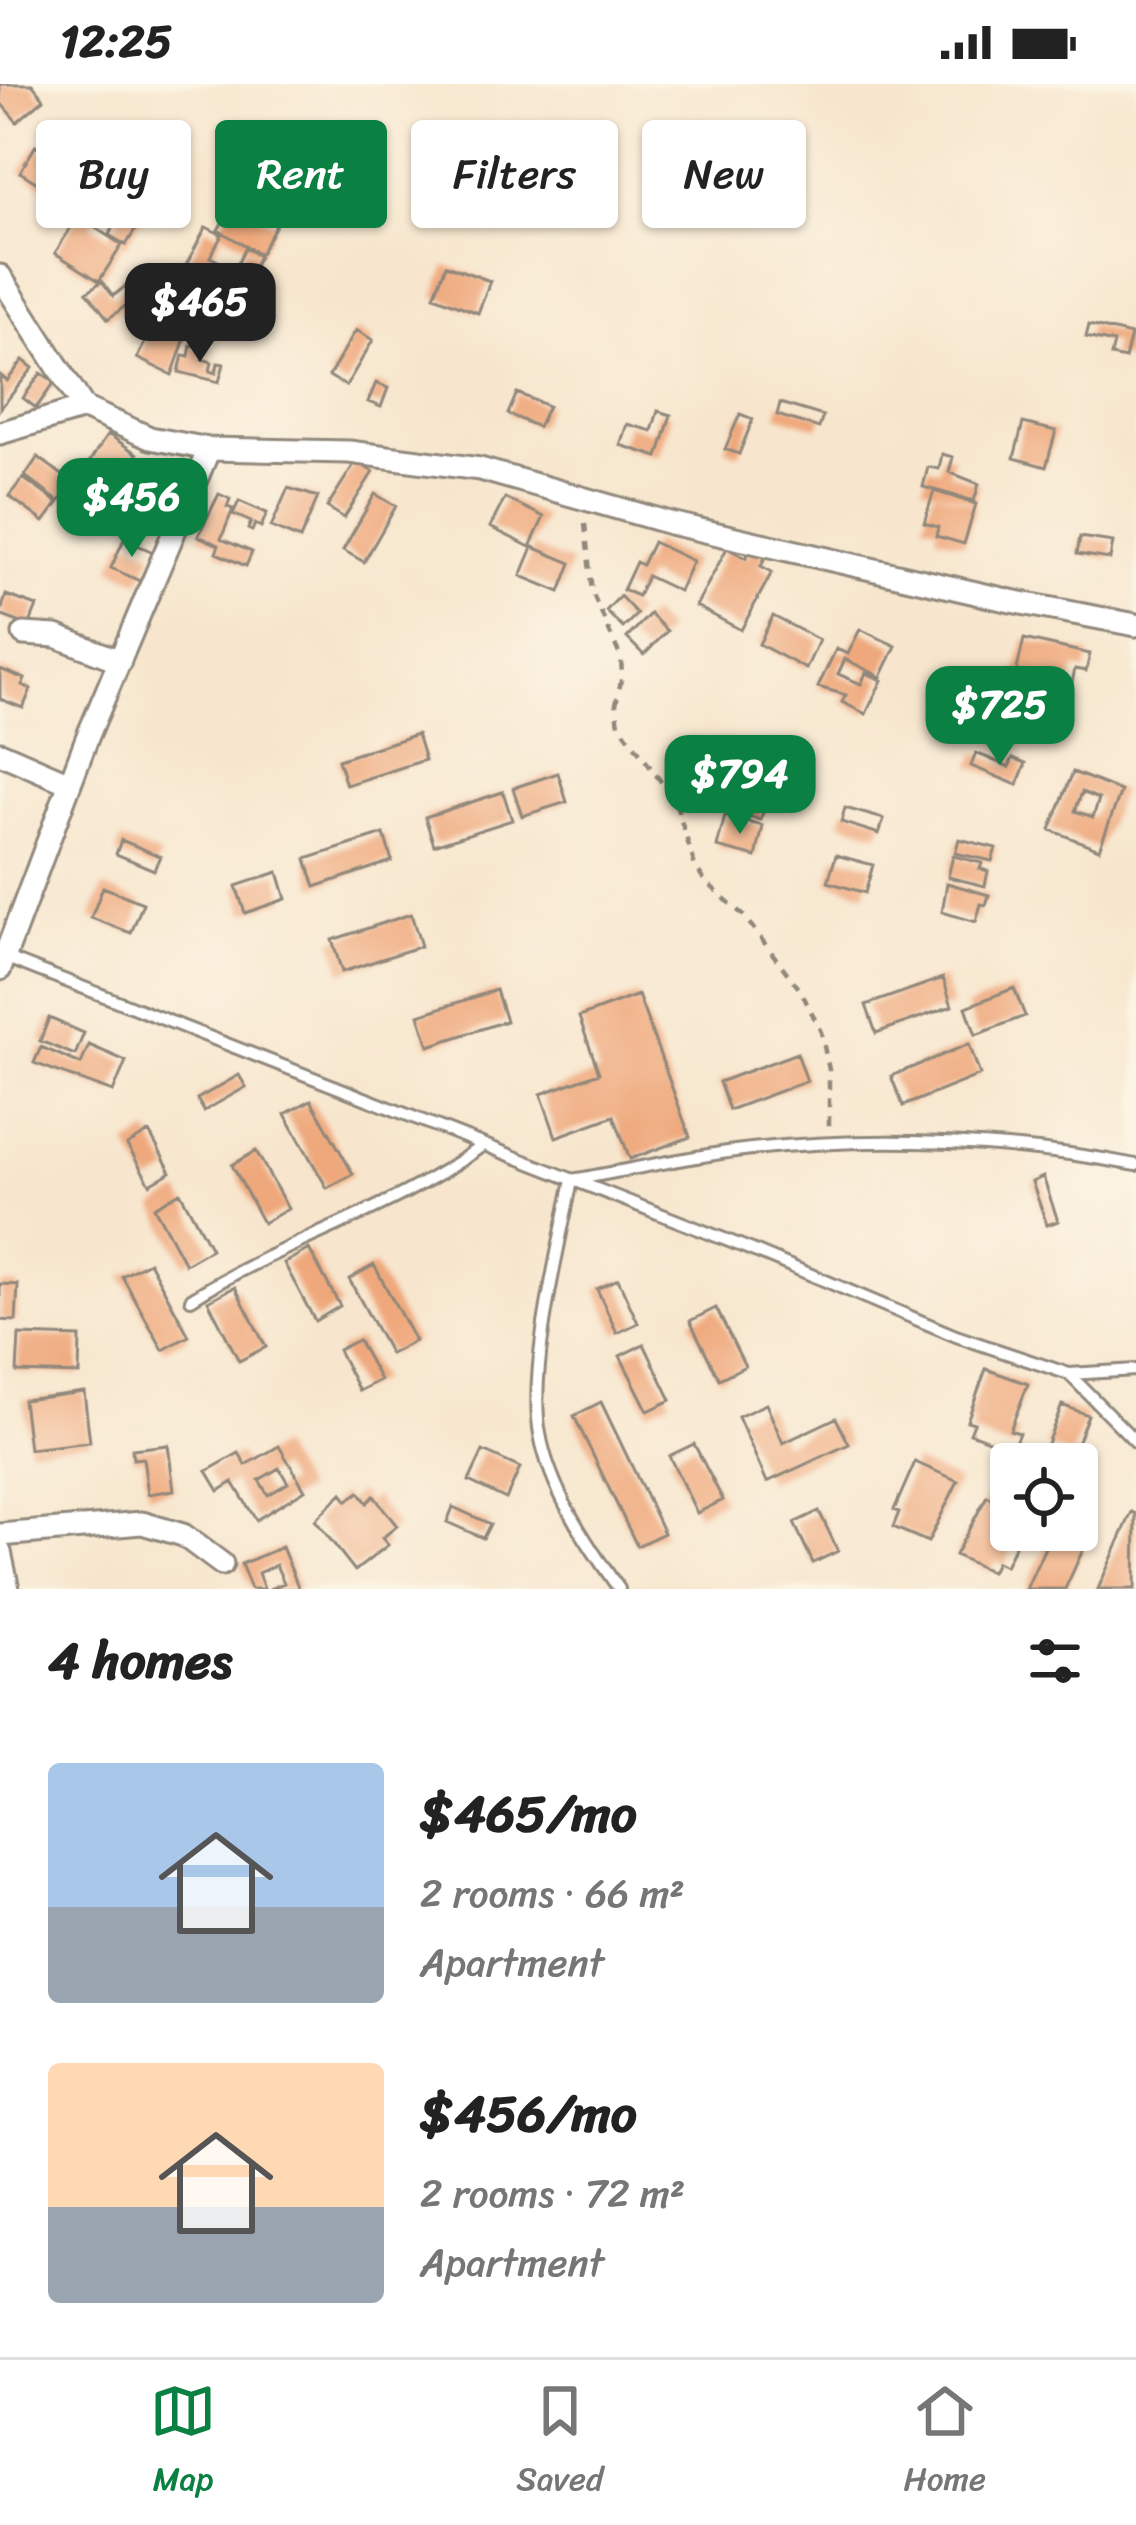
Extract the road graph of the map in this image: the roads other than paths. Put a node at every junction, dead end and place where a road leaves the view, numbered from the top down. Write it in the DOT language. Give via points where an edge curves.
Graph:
graph roads {
  1 [pos="0,276"];
  2 [pos="84,408"];
  3 [pos="0,433"];
  4 [pos="209,449"];
  5 [pos="1136,625"];
  6 [pos="24,634"];
  7 [pos="120,661"];
  8 [pos="0,753"];
  9 [pos="69,783"];
  10 [pos="2,960"];
  11 [pos="482,1145"];
  12 [pos="1136,1165"];
  13 [pos="572,1180"];
  14 [pos="191,1299"];
  15 [pos="1136,1370"];
  16 [pos="1069,1374"];
  17 [pos="1136,1442"];
  18 [pos="0,1534"];
  19 [pos="0,1552"];
  20 [pos="222,1564"];
  21 [pos="8,1589"];
  22 [pos="620,1589"];
  1 -- 2 [label="street"];
  2 -- 3 [label="street"];
  2 -- 4 [label="street" via="151,438"];
  4 -- 5 [label="street" via="349,452 480,469 586,501"];
  4 -- 7 [label="street"];
  6 -- 7 [label="street" via="56,636"];
  7 -- 9 [label="street"];
  8 -- 9 [label="street"];
  9 -- 10 [label="street"];
  10 -- 11 [label="lane"];
  11 -- 13 [label="lane"];
  11 -- 14 [label="lane" via="449,1170"];
  12 -- 13 [label="lane" via="1018,1147 829,1145 734,1151"];
  13 -- 16 [label="lane"];
  13 -- 22 [label="lane" via="539,1379 540,1432 558,1488"];
  15 -- 16 [label="lane"];
  16 -- 17 [label="lane"];
  18 -- 20 [label="street" via="142,1522 183,1535"];
  19 -- 21 [label="street"];
}
